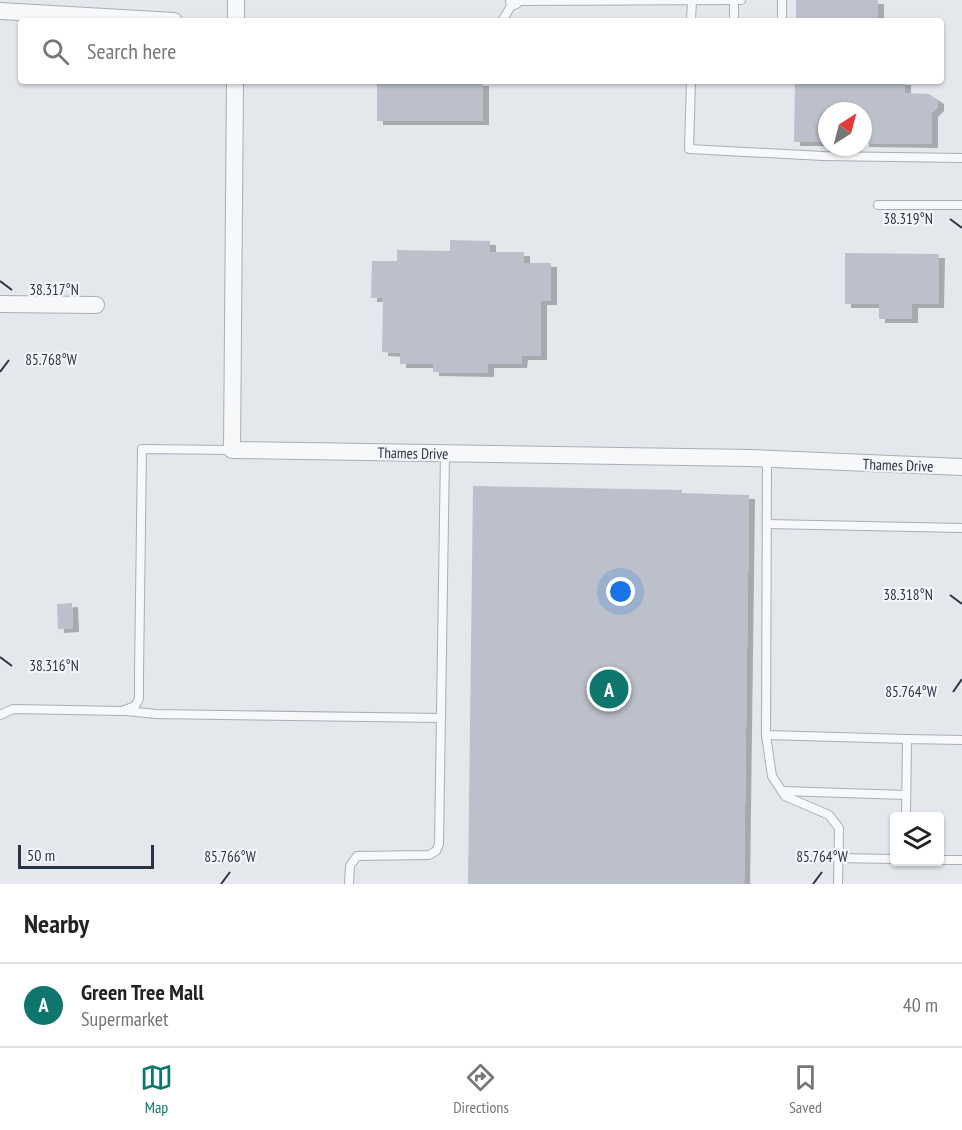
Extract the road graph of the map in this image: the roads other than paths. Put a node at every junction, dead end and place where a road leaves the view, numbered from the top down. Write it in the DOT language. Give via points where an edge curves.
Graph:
graph roads {
  1 [pos="236,0"];
  2 [pos="577,0"];
  3 [pos="692,0"];
  4 [pos="734,0"];
  5 [pos="741,0"];
  6 [pos="782,0"];
  7 [pos="514,1"];
  8 [pos="0,11"];
  9 [pos="122,18"];
  10 [pos="236,18"];
  11 [pos="504,18"];
  12 [pos="692,18"];
  13 [pos="734,18"];
  14 [pos="782,18"];
  15 [pos="236,84"];
  16 [pos="690,84"];
  17 [pos="962,158"];
  18 [pos="878,205"];
  19 [pos="962,205"];
  20 [pos="0,304"];
  21 [pos="96,306"];
  22 [pos="232,450"];
  23 [pos="445,453"];
  24 [pos="768,459"];
  25 [pos="962,467"];
  26 [pos="767,524"];
  27 [pos="962,528"];
  28 [pos="122,711"];
  29 [pos="0,715"];
  30 [pos="441,718"];
  31 [pos="766,735"];
  32 [pos="907,739"];
  33 [pos="962,740"];
  34 [pos="782,791"];
  35 [pos="906,795"];
  36 [pos="906,812"];
  37 [pos="838,858"];
  38 [pos="890,859"];
  39 [pos="944,860"];
  40 [pos="962,860"];
  41 [pos="349,884"];
  42 [pos="838,884"];
  1 -- 10 [label="street"];
  2 -- 3 [label="lane"];
  2 -- 7 [label="lane"];
  3 -- 4 [label="lane"];
  3 -- 12 [label="lane"];
  4 -- 5 [label="lane"];
  4 -- 13 [label="lane"];
  6 -- 14 [label="lane"];
  7 -- 11 [label="lane"];
  8 -- 9 [label="street"];
  15 -- 22 [label="street"];
  16 -- 17 [label="lane" via="689,149"];
  18 -- 19 [label="lane"];
  20 -- 21 [label="street"];
  22 -- 23 [label="street, Thames Drive"];
  22 -- 28 [label="lane" via="142,449 139,699 135,706"];
  23 -- 24 [label="street, Thames Drive"];
  23 -- 30 [label="lane"];
  24 -- 25 [label="street, Thames Drive"];
  24 -- 26 [label="lane"];
  26 -- 27 [label="lane"];
  26 -- 31 [label="lane"];
  28 -- 29 [label="lane" via="13,710"];
  28 -- 30 [label="lane"];
  30 -- 41 [label="lane" via="436,851 429,855 357,856 350,866"];
  31 -- 32 [label="lane"];
  31 -- 34 [label="lane" via="772,776"];
  32 -- 33 [label="lane"];
  32 -- 35 [label="lane"];
  34 -- 35 [label="lane"];
  34 -- 37 [label="lane" via="796,803 829,815 839,828"];
  35 -- 36 [label="lane"];
  37 -- 38 [label="lane"];
  37 -- 42 [label="lane"];
  39 -- 40 [label="lane"];
}
